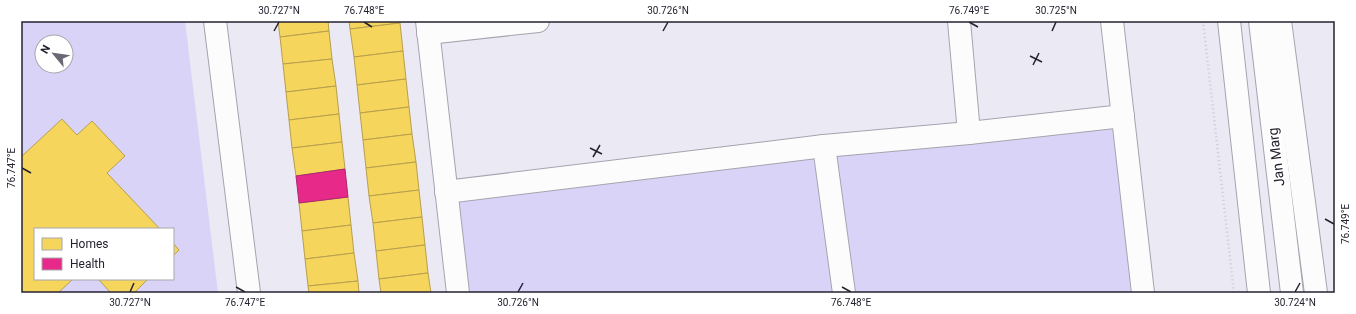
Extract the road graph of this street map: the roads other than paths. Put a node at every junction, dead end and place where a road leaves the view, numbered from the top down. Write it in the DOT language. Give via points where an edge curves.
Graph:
graph roads {
  1 [pos="215,21"];
  2 [pos="538,21"];
  3 [pos="960,21"];
  4 [pos="1112,21"];
  5 [pos="1229,21"];
  6 [pos="1260,21"];
  7 [pos="1280,21"];
  8 [pos="427,27"];
  9 [pos="1122,116"];
  10 [pos="969,134"];
  11 [pos="824,146"];
  12 [pos="446,192"];
  13 [pos="249,293"];
  14 [pos="458,293"];
  15 [pos="844,293"];
  16 [pos="1143,293"];
  17 [pos="1259,293"];
  18 [pos="1292,293"];
  19 [pos="1316,293"];
  1 -- 13 [label="street"];
  2 -- 8 [label="street"];
  3 -- 10 [label="street"];
  4 -- 9 [label="street"];
  5 -- 17 [label="street"];
  6 -- 18 [label="street, Jan Marg"];
  7 -- 19 [label="street"];
  8 -- 12 [label="street"];
  9 -- 10 [label="street"];
  9 -- 16 [label="street"];
  10 -- 11 [label="street"];
  11 -- 12 [label="street"];
  11 -- 15 [label="street"];
  12 -- 14 [label="street"];
}
